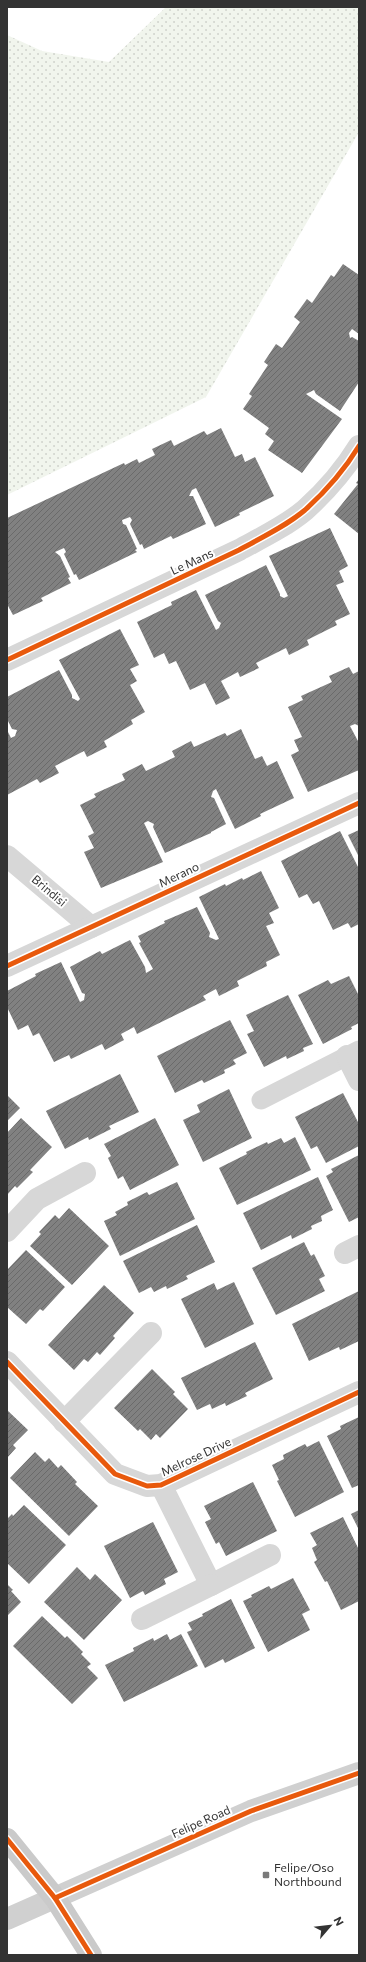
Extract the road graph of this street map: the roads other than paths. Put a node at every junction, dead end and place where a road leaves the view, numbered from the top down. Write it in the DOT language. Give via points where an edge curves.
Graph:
graph roads {
  1 [pos="359,446"];
  2 [pos="7,660"];
  3 [pos="359,803"];
  4 [pos="7,856"];
  5 [pos="91,927"];
  6 [pos="7,966"];
  7 [pos="353,1053"];
  8 [pos="359,1080"];
  9 [pos="261,1100"];
  10 [pos="85,1173"];
  11 [pos="7,1231"];
  12 [pos="151,1333"];
  13 [pos="7,1362"];
  14 [pos="359,1392"];
  15 [pos="64,1422"];
  16 [pos="161,1485"];
  17 [pos="270,1555"];
  18 [pos="211,1585"];
  19 [pos="142,1619"];
  20 [pos="359,1774"];
  21 [pos="7,1839"];
  22 [pos="55,1898"];
  23 [pos="7,1919"];
  24 [pos="91,1955"];
  1 -- 2 [label="street, Le Mans" via="348,464 305,510 271,532 239,550"];
  3 -- 5 [label="street, Merano"];
  4 -- 5 [label="street, Brindisi"];
  5 -- 6 [label="street, Merano"];
  7 -- 8 [label="street"];
  7 -- 9 [label="lane"];
  10 -- 11 [label="street" via="37,1199"];
  12 -- 15 [label="street"];
  13 -- 15 [label="street, Melrose Drive"];
  14 -- 16 [label="street, Melrose Drive"];
  15 -- 16 [label="street, Melrose Drive" via="114,1474 147,1486"];
  16 -- 18 [label="street, Melrose Drive"];
  17 -- 18 [label="street"];
  18 -- 19 [label="street"];
  20 -- 22 [label="main road, Felipe Road" via="251,1811"];
  21 -- 22 [label="main road"];
  22 -- 23 [label="main road, Felipe Road"];
  22 -- 24 [label="main road"];
}
